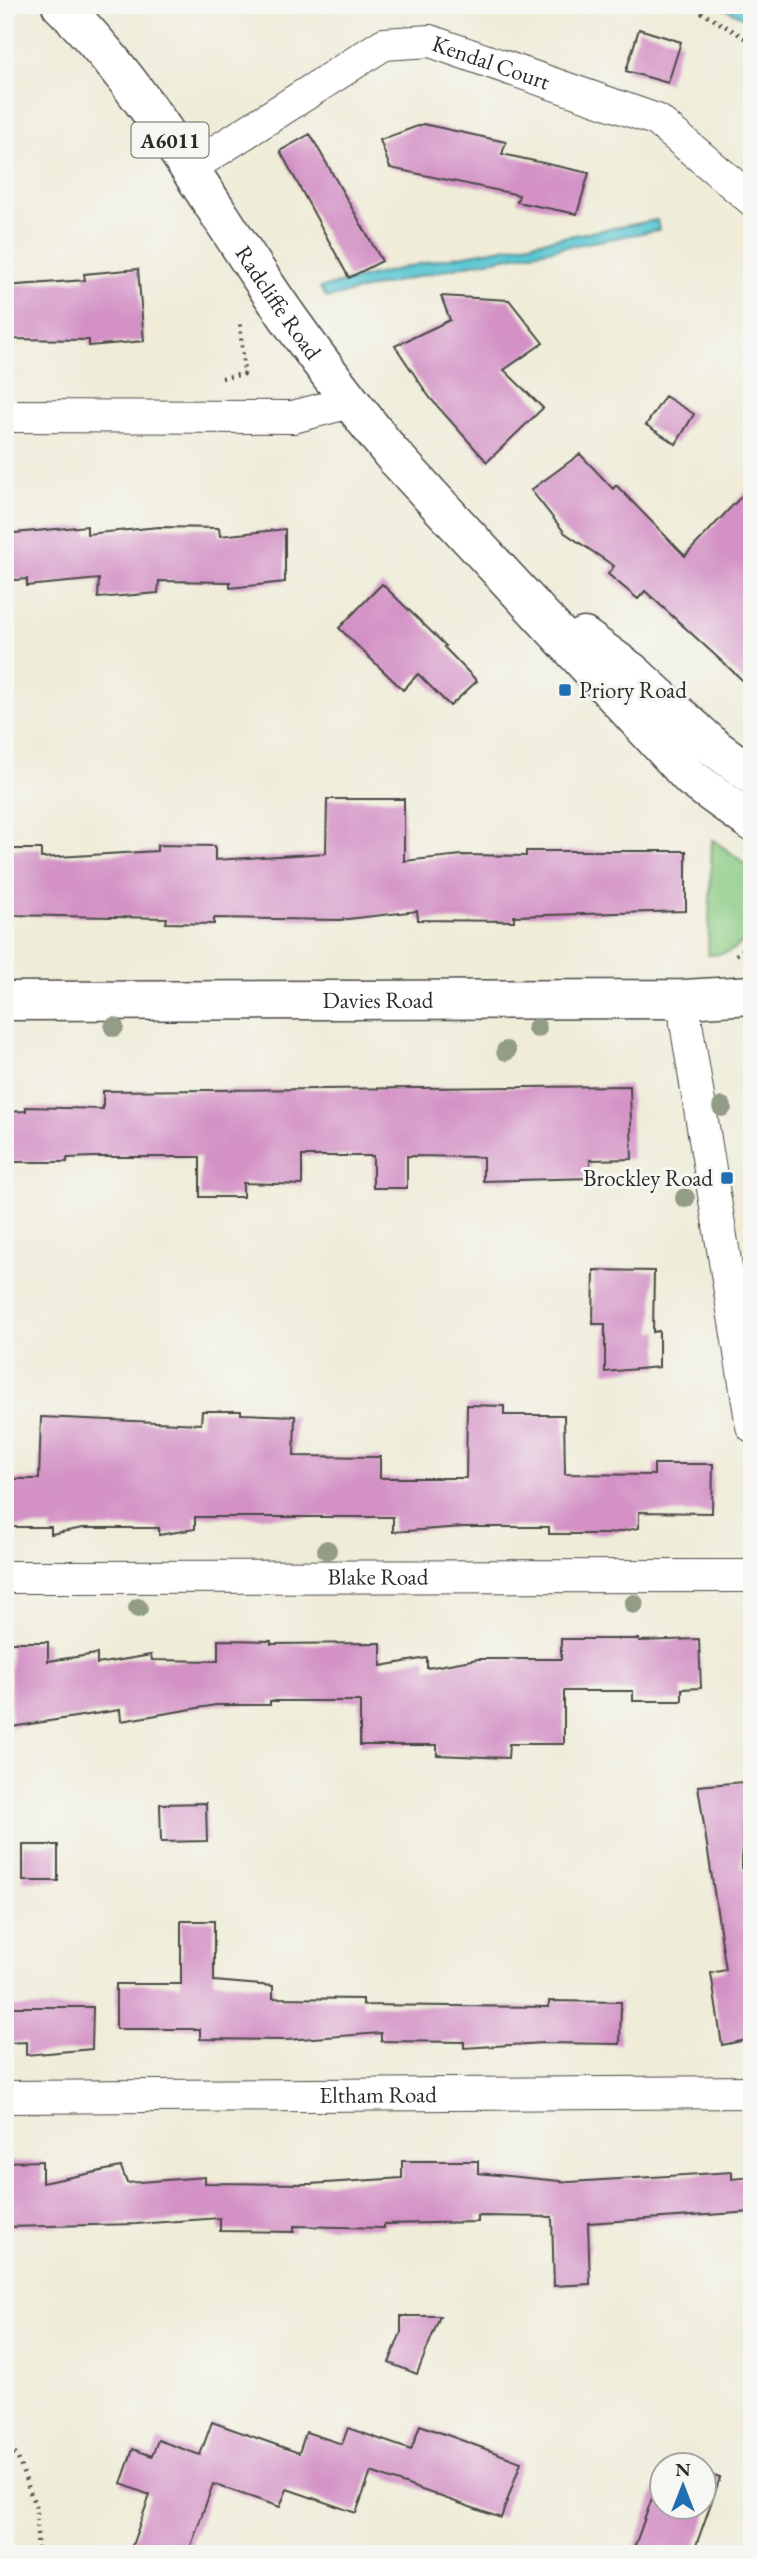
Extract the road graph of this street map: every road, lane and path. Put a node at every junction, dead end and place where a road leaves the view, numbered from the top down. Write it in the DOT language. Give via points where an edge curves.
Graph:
graph roads {
  1 [pos="61,5"];
  2 [pos="689,5"];
  3 [pos="752,42"];
  4 [pos="190,168"];
  5 [pos="752,200"];
  6 [pos="240,314"];
  7 [pos="217,379"];
  8 [pos="350,402"];
  9 [pos="5,416"];
  10 [pos="515,586"];
  11 [pos="752,775"];
  12 [pos="752,822"];
  13 [pos="752,995"];
  14 [pos="684,999"];
  15 [pos="5,1001"];
  16 [pos="752,1426"];
  17 [pos="752,1576"];
  18 [pos="5,1577"];
  19 [pos="752,2092"];
  20 [pos="5,2097"];
  21 [pos="5,2443"];
  22 [pos="38,2554"];
  1 -- 4 [label="main road, Radcliffe Road / A6011" via="119,70"];
  2 -- 3 [label="path"];
  4 -- 5 [label="street, Kendal Court" via="384,44 430,41 657,120"];
  4 -- 8 [label="main road, Radcliffe Road / A6011" via="266,286"];
  6 -- 7 [label="path" via="244,374"];
  8 -- 9 [label="street" via="293,417"];
  8 -- 10 [label="main road, Radcliffe Road / A6011"];
  10 -- 11 [label="main road, Radcliffe Road / A6011" via="632,672"];
  10 -- 12 [label="main road, Radcliffe Road / A6011" via="691,778"];
  13 -- 14 [label="main road, Davies Road"];
  14 -- 15 [label="main road, Davies Road"];
  14 -- 16 [label="street"];
  17 -- 18 [label="street, Blake Road"];
  19 -- 20 [label="street, Eltham Road"];
  21 -- 22 [label="path" via="17,2456 36,2508"];
}
